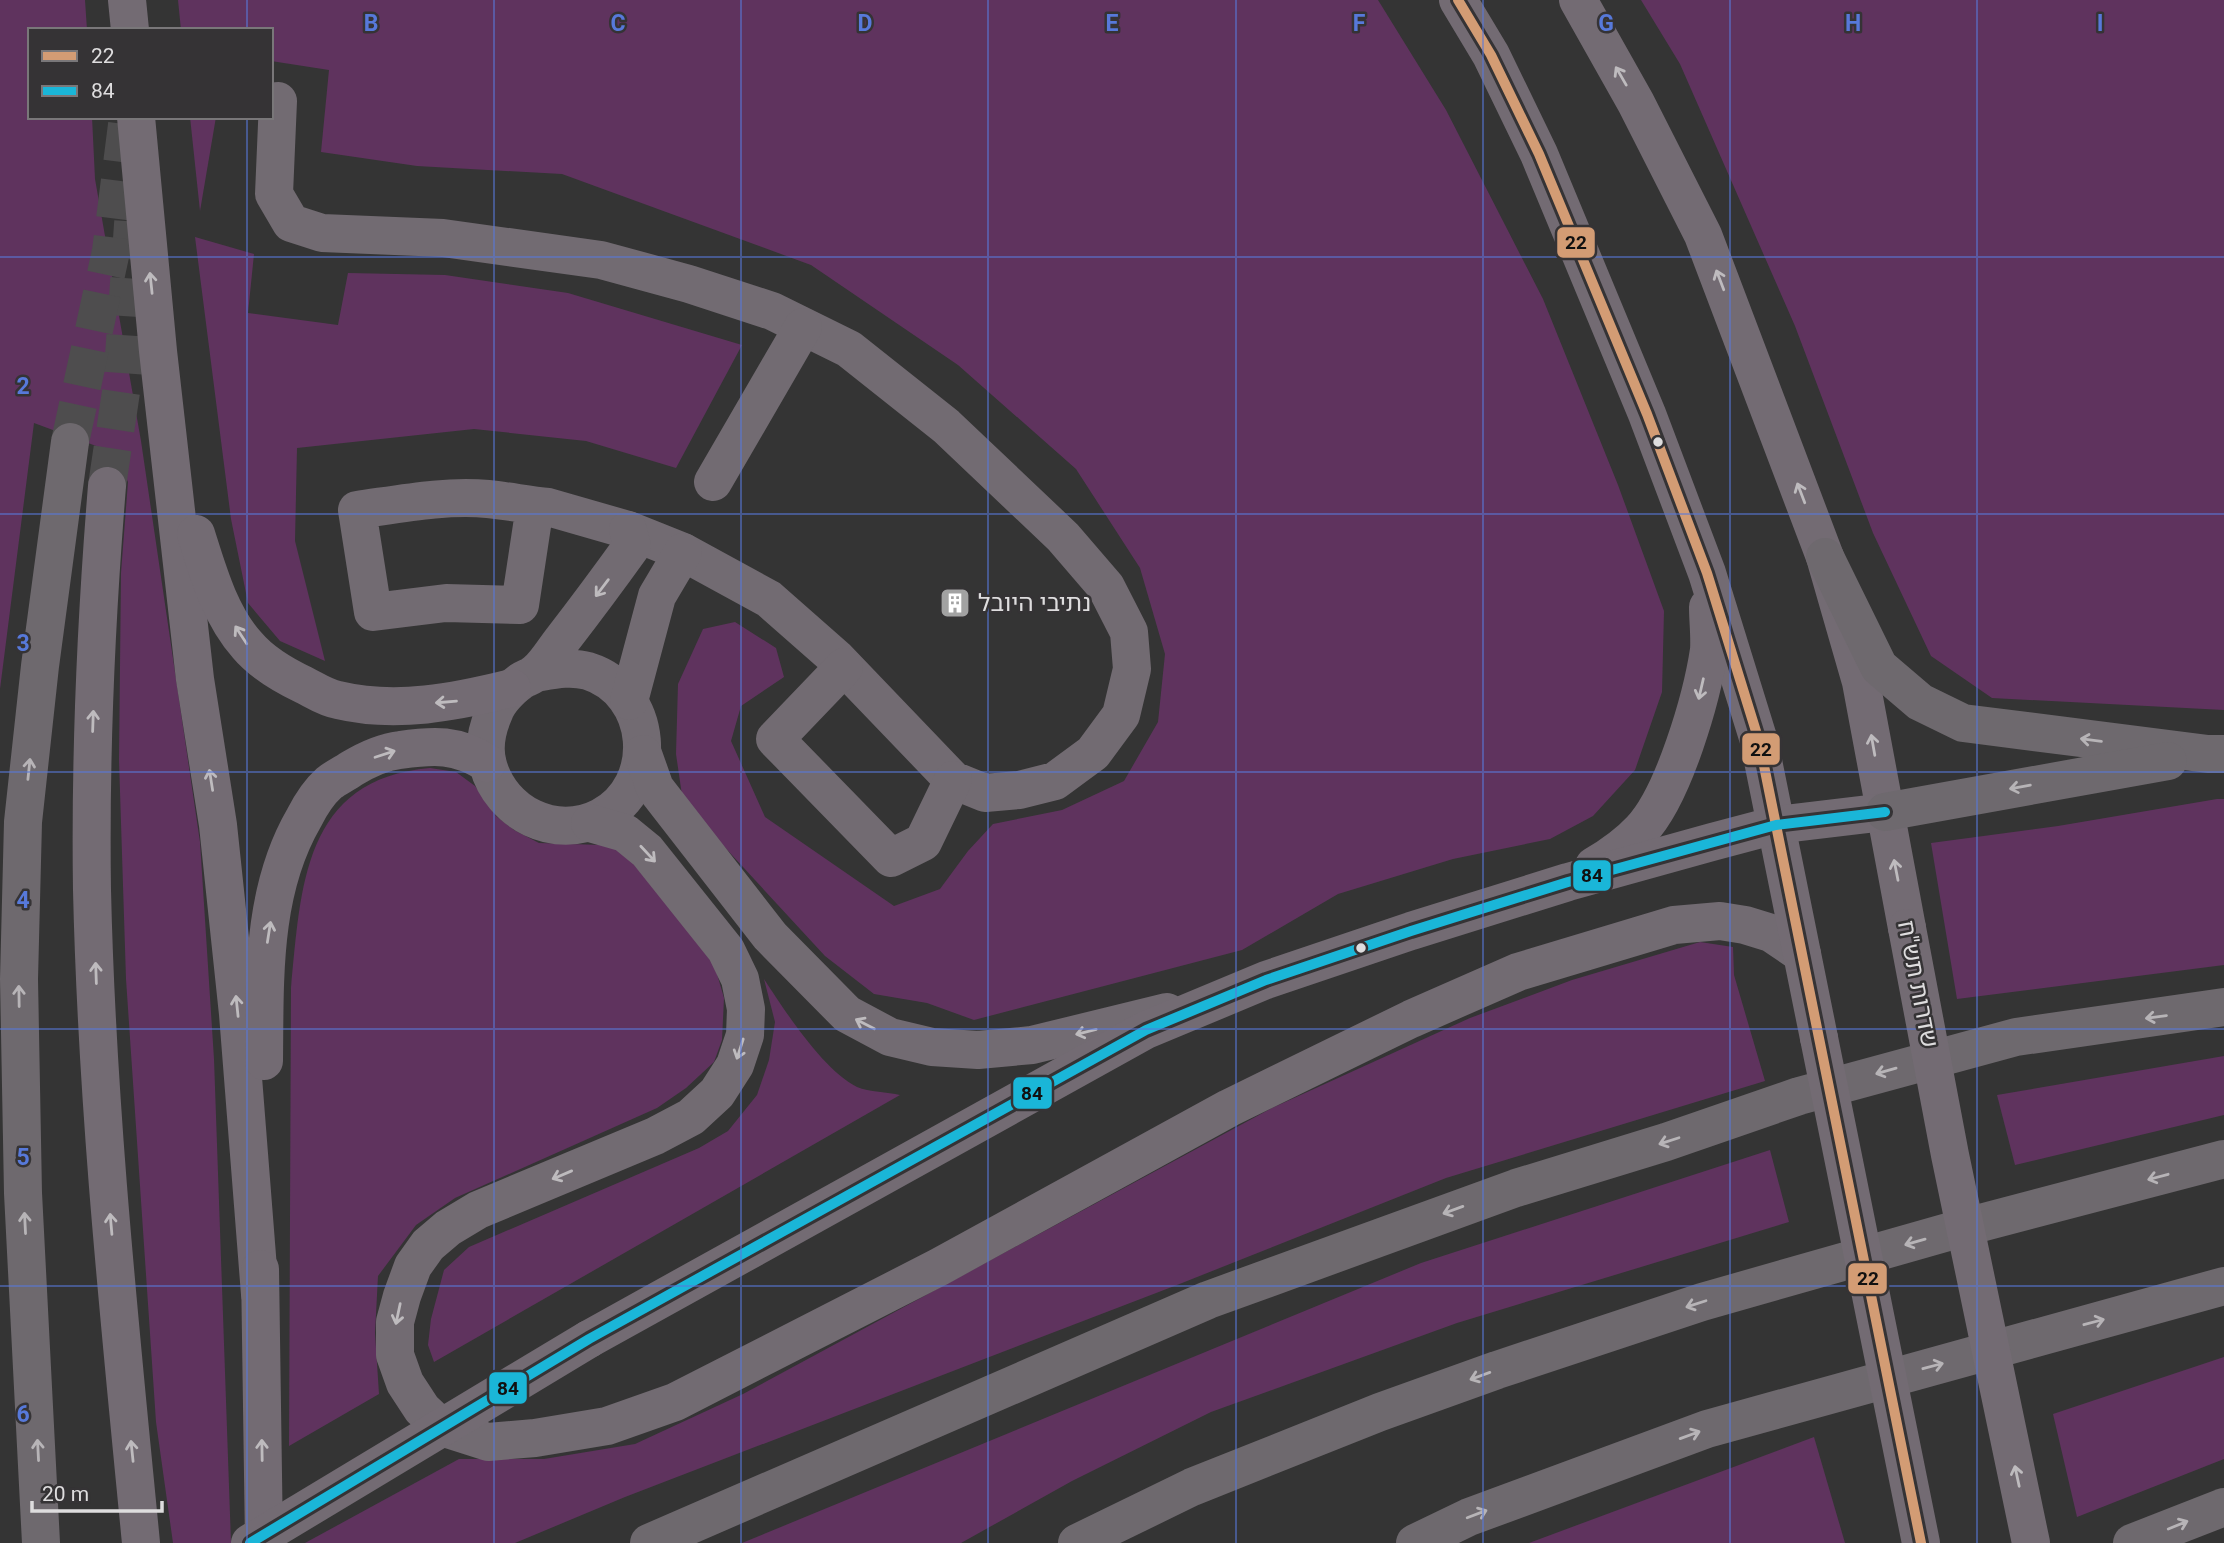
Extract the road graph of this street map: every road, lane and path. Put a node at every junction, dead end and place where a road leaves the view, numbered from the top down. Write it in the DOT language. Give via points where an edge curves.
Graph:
graph roads {
  1 [pos="127,0"];
  2 [pos="1458,0"];
  3 [pos="1578,0"];
  4 [pos="130,28"];
  5 [pos="278,102"];
  6 [pos="136,119"];
  7 [pos="803,327"];
  8 [pos="158,351"];
  9 [pos="70,442"];
  10 [pos="713,482"];
  11 [pos="107,486"];
  12 [pos="535,506"];
  13 [pos="628,530"];
  14 [pos="683,552"];
  15 [pos="1825,557"];
  16 [pos="1707,573"];
  17 [pos="844,667"];
  18 [pos="524,681"];
  19 [pos="629,701"];
  20 [pos="643,754"];
  21 [pos="2216,754"];
  22 [pos="487,763"];
  23 [pos="953,780"];
  24 [pos="1885,812"];
  25 [pos="590,822"];
  26 [pos="1776,825"];
  27 [pos="1568,882"];
  28 [pos="1802,954"];
  29 [pos="1224,998"];
  30 [pos="2224,1007"];
  31 [pos="2224,1159"];
  32 [pos="2224,1286"];
  33 [pos="260,1294"];
  34 [pos="2224,1507"];
  35 [pos="41,1543"];
  36 [pos="141,1543"];
  37 [pos="250,1543"];
  38 [pos="264,1543"];
  39 [pos="649,1543"];
  40 [pos="1077,1543"];
  41 [pos="1415,1543"];
  42 [pos="1921,1543"];
  43 [pos="2031,1543"];
  44 [pos="2132,1543"];
  1 -- 4 [label="main road"];
  2 -- 16 [label="main road" via="1491,55 1539,154"];
  15 -- 3 [label="main road, שדרות תש\"ח, one-way" via="1703,235"];
  5 -- 7 [label="lane" via="274,194 291,223 322,233 443,238 601,261 772,311"];
  8 -- 6 [label="main road, one-way"];
  7 -- 10 [label="lane"];
  7 -- 23 [label="lane" via="849,349 946,426 1063,537 1106,587 1129,632 1132,669 1121,715 1093,753 1055,781 1019,790 985,793"];
  18 -- 8 [label="main road, one-way" via="458,701 394,707 336,700 281,674 247,645 210,581 189,513"];
  33 -- 8 [label="main road, one-way" via="218,825 195,678"];
  35 -- 9 [label="highway, one-way" via="23,1194 19,979 23,822"];
  36 -- 11 [label="main road, one-way" via="101,1090 92,891 92,743"];
  12 -- 12 [label="lane" via="520,605 446,603 373,612 357,510 420,501 485,499"];
  12 -- 13 [label="lane"];
  13 -- 14 [label="lane"];
  13 -- 18 [label="lane, one-way" via="632,546"];
  14 -- 17 [label="lane" via="769,599"];
  14 -- 19 [label="lane" via="657,597"];
  21 -- 15 [label="highway, one-way" via="1962,723 1920,702 1879,667"];
  24 -- 15 [label="main road, שדרות תש\"ח, one-way" via="1861,682"];
  16 -- 26 [label="main road" via="1759,741"];
  16 -- 27 [label="main road, one-way" via="1709,646 1701,693 1664,793 1643,828 1617,852"];
  17 -- 23 [label="lane"];
  17 -- 23 [label="lane" via="775,739 891,858 923,842"];
  18 -- 19 [label="lane" via="561,668 587,671 611,682"];
  18 -- 22 [label="lane" via="495,709 486,736"];
  19 -- 20 [label="lane" via="640,726"];
  20 -- 25 [label="lane" via="627,797"];
  29 -- 20 [label="lane, one-way" via="1032,1045 978,1050 932,1047 890,1037 847,1014 770,936 655,788"];
  21 -- 24 [label="highway, one-way"];
  22 -- 25 [label="lane" via="497,788 514,808 537,821 563,826"];
  33 -- 22 [label="main road, one-way" via="265,953 277,881 292,838 328,783 386,752 454,747"];
  24 -- 26 [label="main road"];
  43 -- 24 [label="main road, שדרות תש\"ח, one-way, bridge"];
  25 -- 28 [label="lane, one-way" via="625,833 647,851 726,950 740,979 745,1035 735,1065 717,1093 691,1117 478,1210 438,1236 413,1266 395,1322 395,1355 405,1382 422,1409 441,1427 488,1442 607,1426 675,1402 952,1260 1228,1108 1518,972 1674,925 1720,921 1771,933"];
  26 -- 27 [label="main road"];
  26 -- 28 [label="main road"];
  27 -- 29 [label="main road" via="1266,980"];
  28 -- 42 [label="main road, bridge"];
  29 -- 37 [label="main road, bridge" via="1146,1030 589,1339"];
  30 -- 39 [label="highway, one-way" via="2016,1037 1799,1096 1516,1188 1208,1300"];
  31 -- 40 [label="highway, one-way" via="1702,1301 1380,1412 1192,1487"];
  41 -- 32 [label="highway, one-way" via="1469,1517 1707,1429"];
  38 -- 33 [label="main road, one-way"];
  44 -- 34 [label="highway, one-way"];
}
